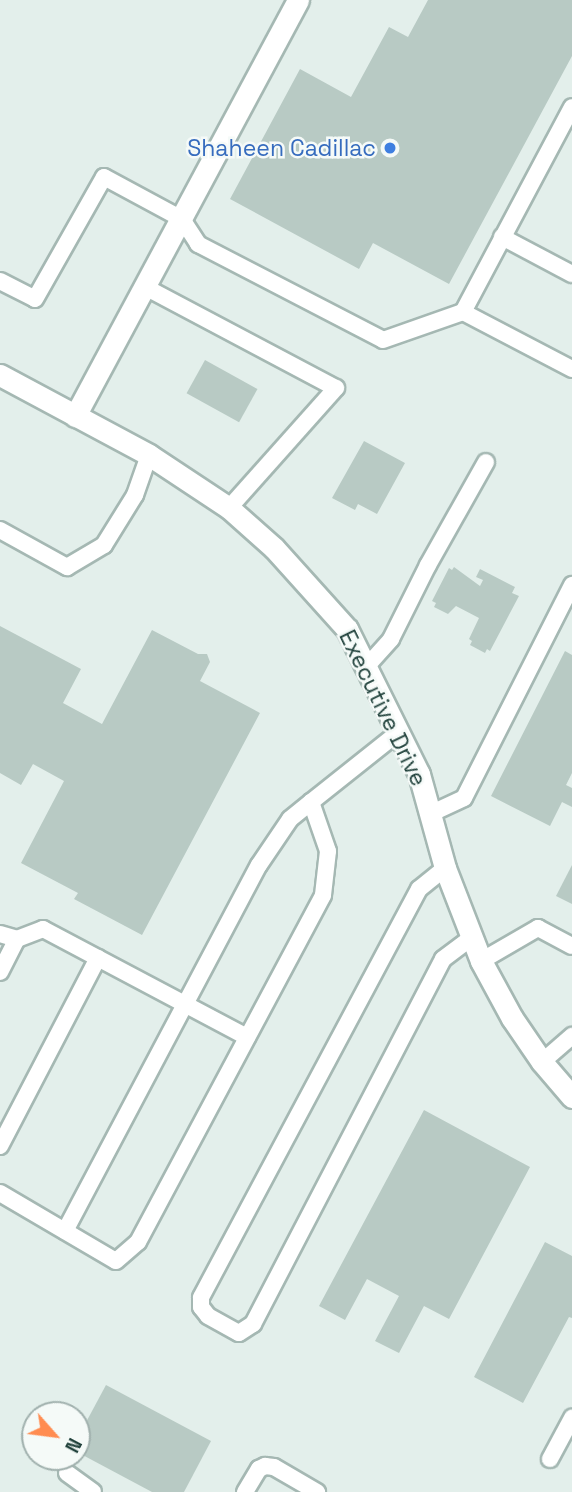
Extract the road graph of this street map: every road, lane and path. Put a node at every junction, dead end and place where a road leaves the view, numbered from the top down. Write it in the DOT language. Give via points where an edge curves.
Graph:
graph roads {
  1 [pos="295,1"];
  2 [pos="572,107"];
  3 [pos="181,219"];
  4 [pos="502,237"];
  5 [pos="571,272"];
  6 [pos="0,282"];
  7 [pos="145,288"];
  8 [pos="463,312"];
  9 [pos="572,369"];
  10 [pos="0,376"];
  11 [pos="75,416"];
  12 [pos="149,455"];
  13 [pos="486,462"];
  14 [pos="229,508"];
  15 [pos="0,530"];
  16 [pos="572,584"];
  17 [pos="567,605"];
  18 [pos="367,666"];
  19 [pos="399,732"];
  20 [pos="311,802"];
  21 [pos="432,813"];
  22 [pos="445,867"];
  23 [pos="0,934"];
  24 [pos="17,939"];
  25 [pos="470,939"];
  26 [pos="572,946"];
  27 [pos="98,957"];
  28 [pos="481,961"];
  29 [pos="0,972"];
  30 [pos="186,1003"];
  31 [pos="572,1036"];
  32 [pos="247,1037"];
  33 [pos="542,1062"];
  34 [pos="572,1097"];
  35 [pos="0,1146"];
  36 [pos="0,1193"];
  37 [pos="65,1231"];
  38 [pos="572,1418"];
  39 [pos="550,1459"];
  40 [pos="67,1473"];
  41 [pos="93,1492"];
  42 [pos="245,1492"];
  43 [pos="317,1492"];
  1 -- 3 [label="street"];
  2 -- 4 [label="lane"];
  3 -- 6 [label="lane" via="104,177 35,299"];
  3 -- 7 [label="street"];
  3 -- 8 [label="lane" via="198,244 383,340"];
  4 -- 5 [label="lane"];
  4 -- 8 [label="lane"];
  7 -- 11 [label="street"];
  7 -- 14 [label="lane" via="336,388"];
  8 -- 9 [label="lane"];
  10 -- 11 [label="street, Executive Drive"];
  11 -- 12 [label="street, Executive Drive"];
  12 -- 14 [label="street, Executive Drive"];
  12 -- 15 [label="lane" via="135,495 104,545 66,567"];
  13 -- 18 [label="lane" via="391,639"];
  14 -- 18 [label="street, Executive Drive" via="274,548 347,629"];
  16 -- 17 [label="lane"];
  17 -- 21 [label="lane" via="464,798"];
  18 -- 19 [label="street, Executive Drive"];
  19 -- 20 [label="lane"];
  19 -- 21 [label="street, Executive Drive"];
  20 -- 30 [label="lane" via="290,819 260,865"];
  20 -- 32 [label="lane" via="328,851 323,895"];
  21 -- 22 [label="street, Executive Drive"];
  22 -- 25 [label="street, Executive Drive"];
  22 -- 25 [label="lane" via="419,889 201,1298 208,1316 239,1333 253,1324 443,959"];
  23 -- 24 [label="lane"];
  24 -- 27 [label="lane" via="43,929"];
  24 -- 29 [label="lane"];
  25 -- 28 [label="street, Executive Drive"];
  26 -- 28 [label="lane" via="538,929"];
  27 -- 30 [label="lane"];
  27 -- 35 [label="lane"];
  28 -- 33 [label="street, Executive Drive"];
  30 -- 32 [label="lane"];
  30 -- 37 [label="lane"];
  31 -- 33 [label="lane"];
  32 -- 37 [label="lane" via="138,1242 117,1261"];
  33 -- 34 [label="street, Executive Drive"];
  36 -- 37 [label="lane"];
  38 -- 39 [label="lane"];
  40 -- 41 [label="lane"];
  42 -- 43 [label="lane" via="265,1466"];
}
